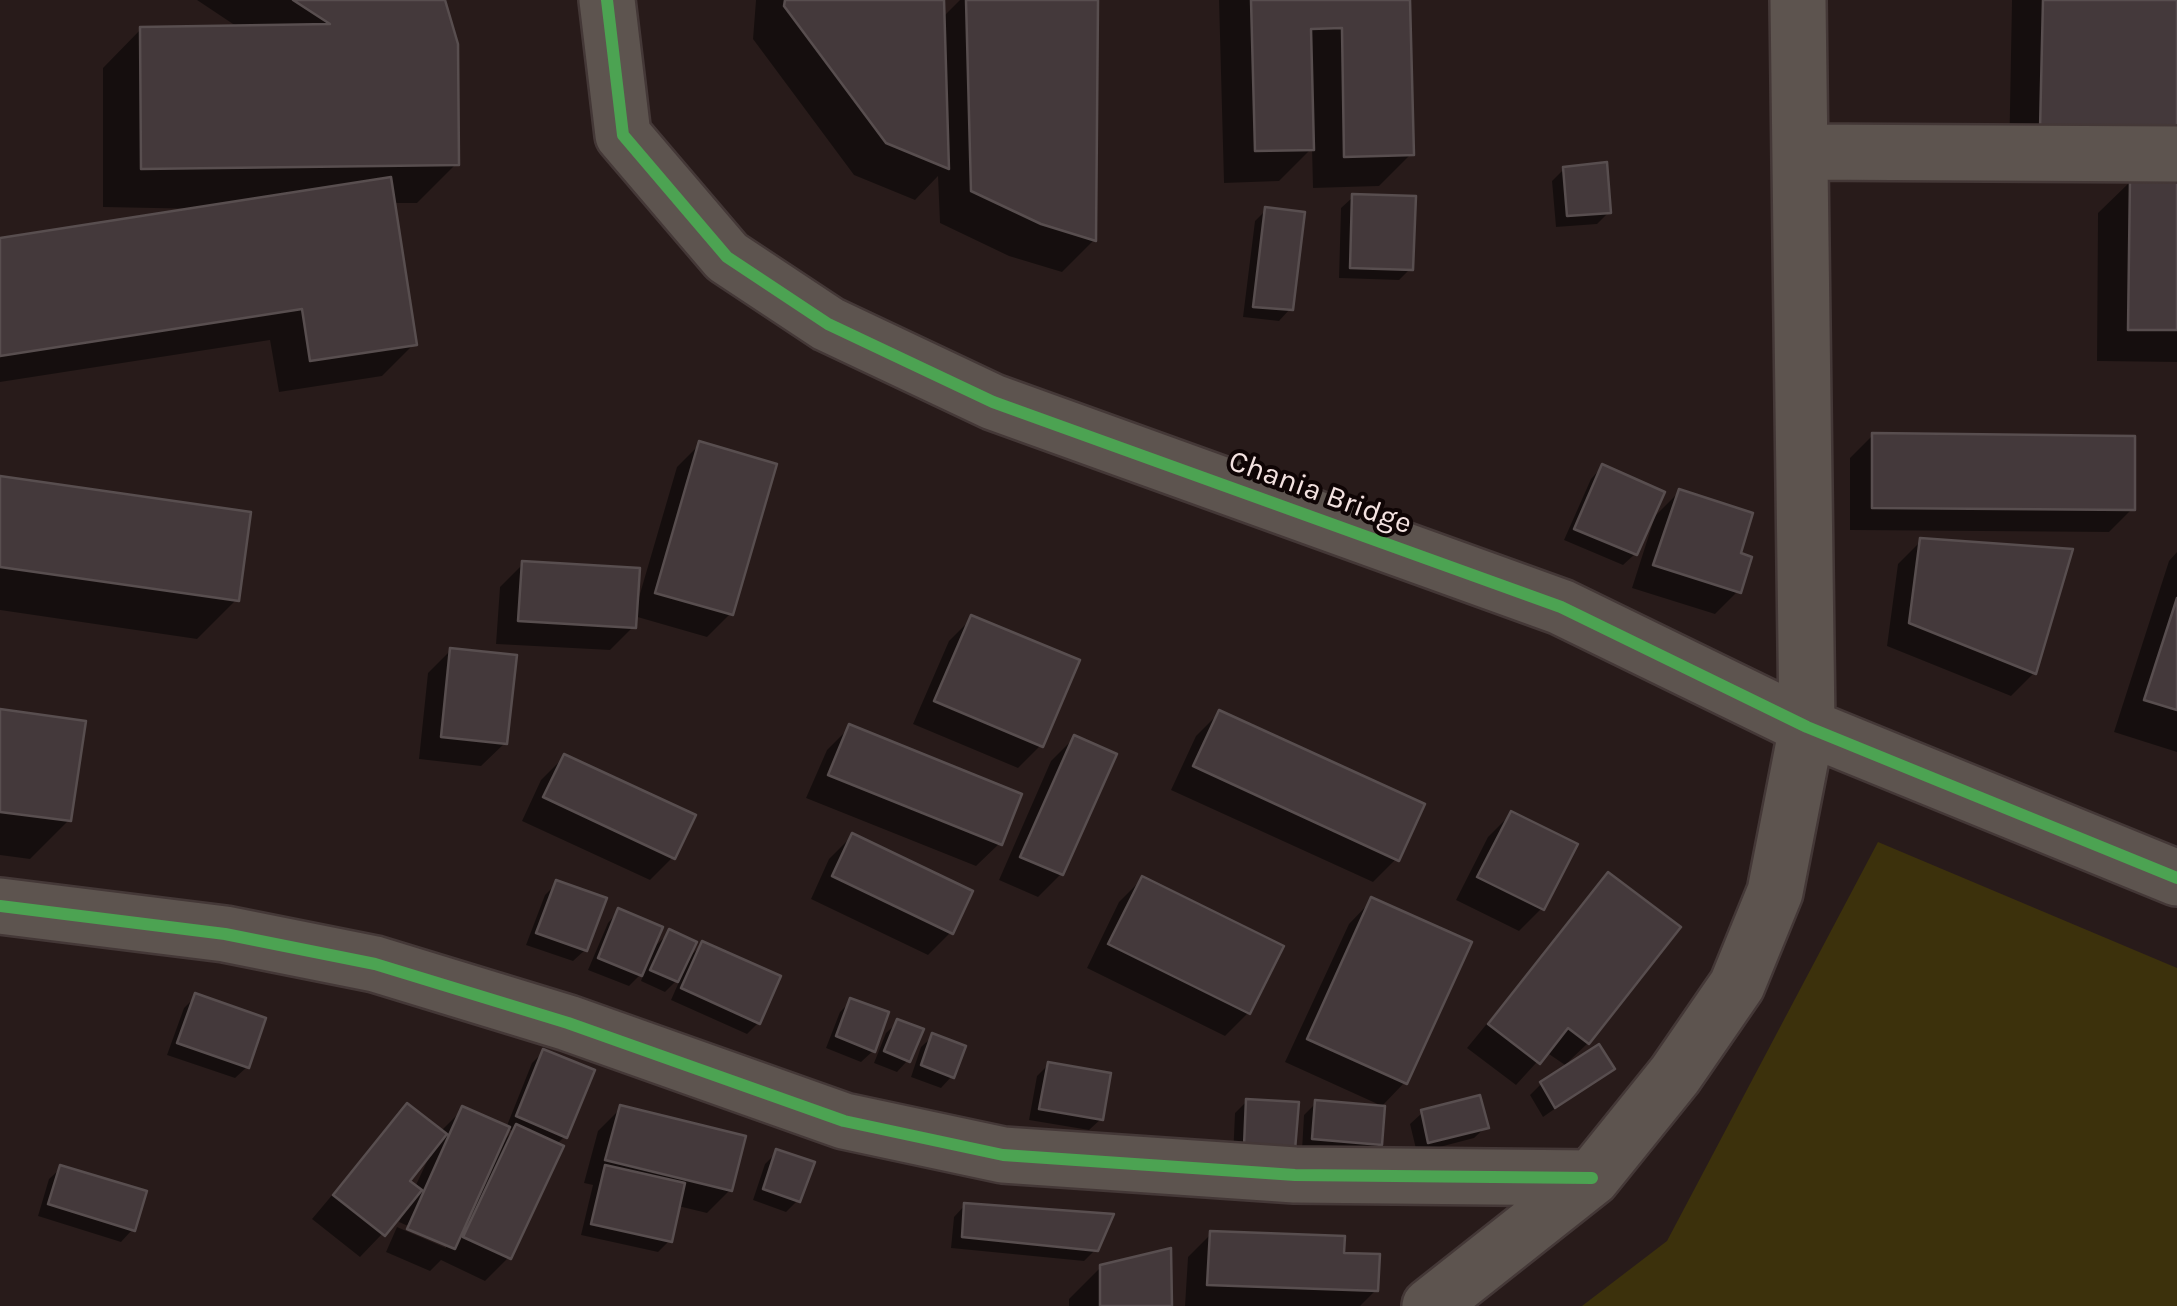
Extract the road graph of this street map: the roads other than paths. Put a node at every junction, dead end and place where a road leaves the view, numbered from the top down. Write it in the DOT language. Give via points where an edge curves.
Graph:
graph roads {
  1 [pos="607,0"];
  2 [pos="1798,0"];
  3 [pos="1800,152"];
  4 [pos="2177,154"];
  5 [pos="1807,727"];
  6 [pos="2177,878"];
  7 [pos="0,906"];
  8 [pos="1592,1178"];
  9 [pos="1430,1306"];
  1 -- 5 [label="street, Chania Bridge" via="623,135 727,257 828,324 993,402 1561,607"];
  2 -- 3 [label="street"];
  3 -- 4 [label="street"];
  3 -- 5 [label="street"];
  5 -- 6 [label="street, Chania Bridge"];
  5 -- 8 [label="street" via="1775,892 1737,985"];
  7 -- 8 [label="street" via="225,934 374,964 568,1023 844,1120 1003,1155 1295,1175"];
  8 -- 9 [label="street"];
}
